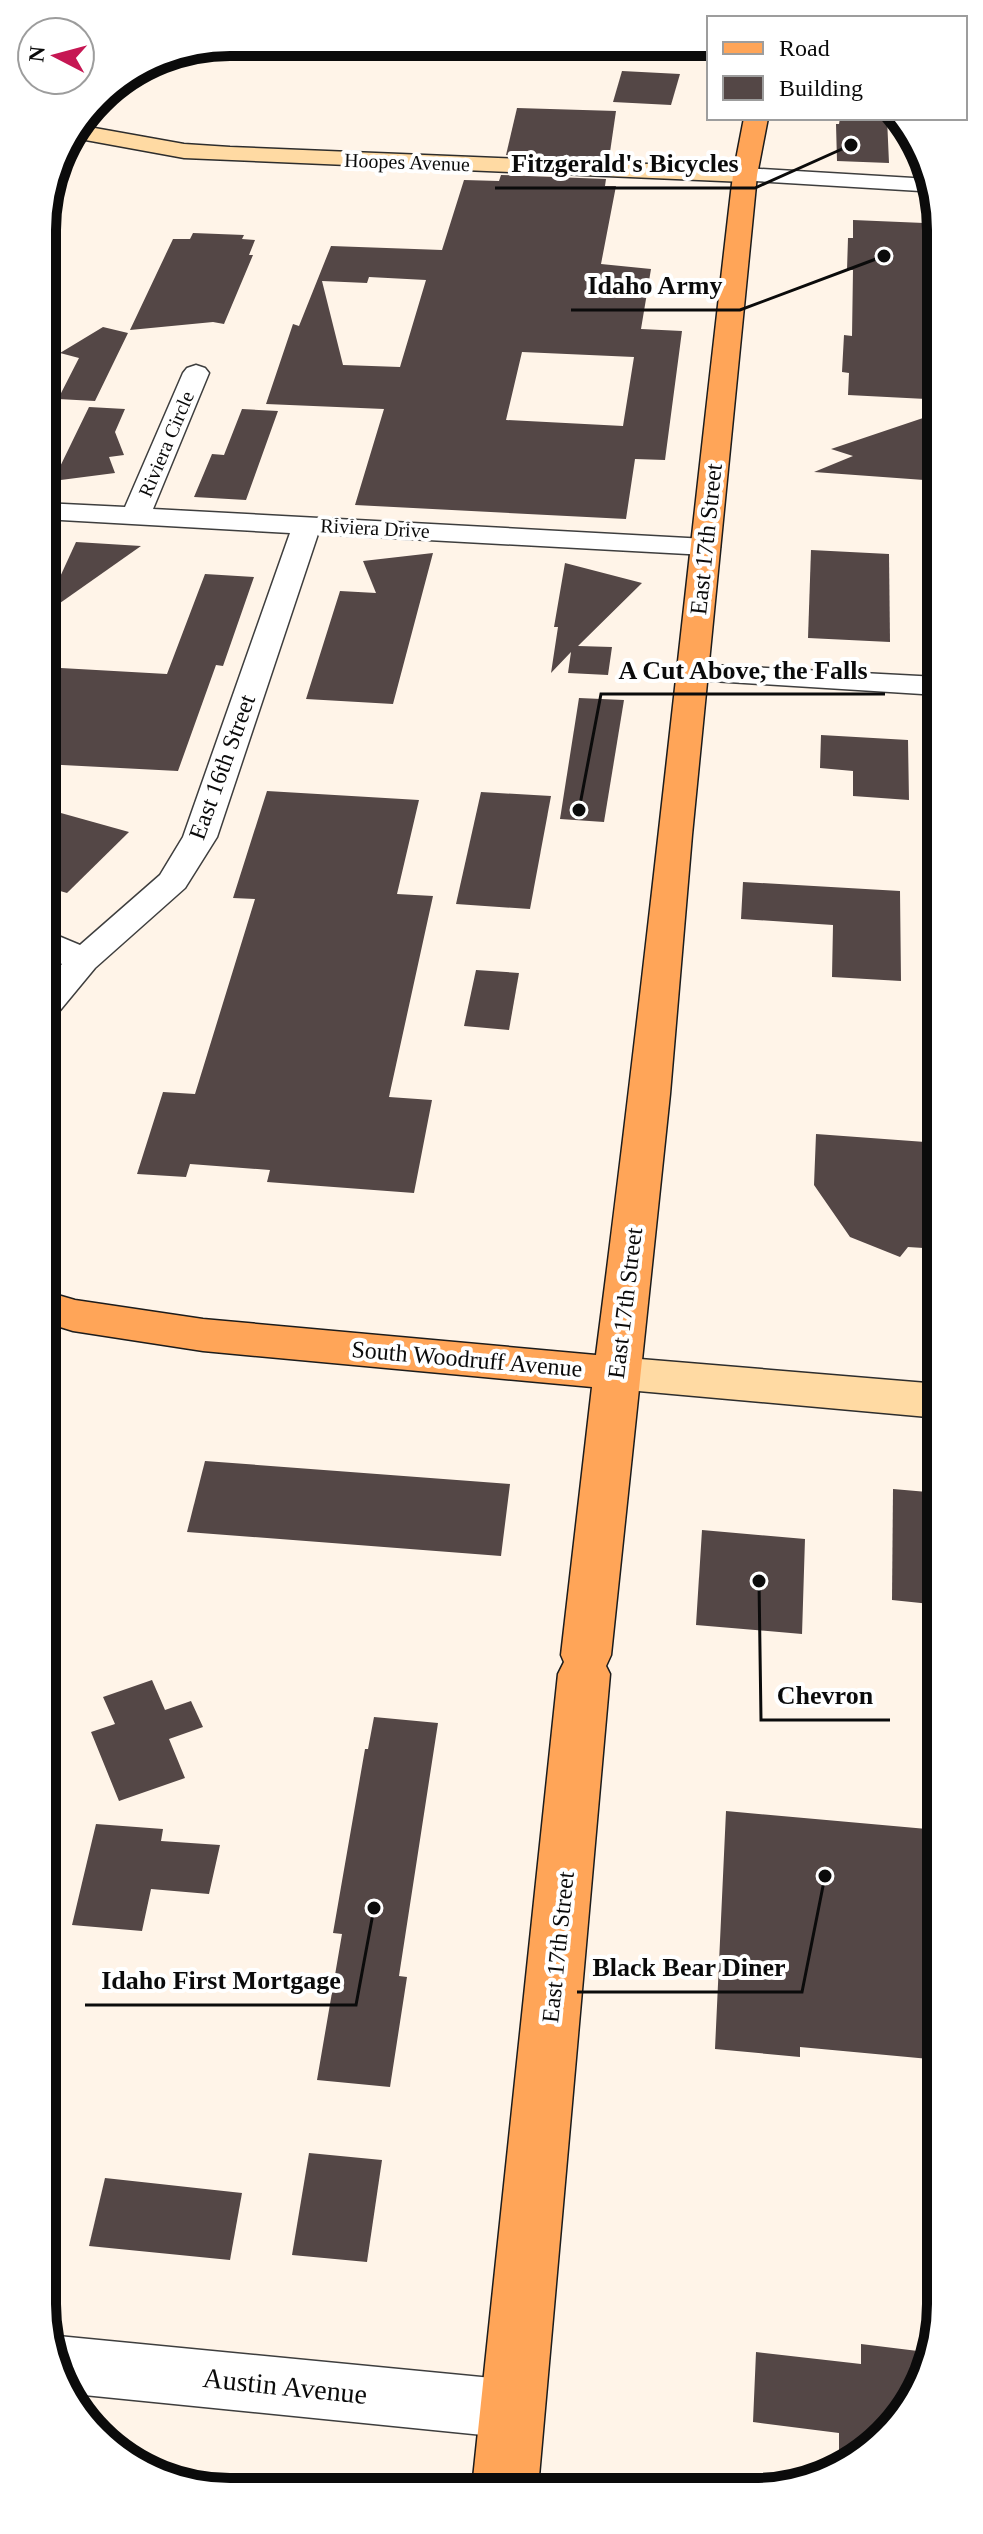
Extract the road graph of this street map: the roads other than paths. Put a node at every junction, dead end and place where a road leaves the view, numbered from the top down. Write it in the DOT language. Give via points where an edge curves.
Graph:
graph roads {
  1 [pos="756,120"];
  2 [pos="85,133"];
  3 [pos="745,175"];
  4 [pos="921,185"];
  5 [pos="196,373"];
  6 [pos="56,512"];
  7 [pos="136,515"];
  8 [pos="307,524"];
  9 [pos="706,547"];
  10 [pos="691,673"];
  11 [pos="927,685"];
  12 [pos="56,946"];
  13 [pos="83,961"];
  14 [pos="56,992"];
  15 [pos="56,1310"];
  16 [pos="616,1373"];
  17 [pos="927,1400"];
  18 [pos="67,2365"];
  19 [pos="513,2409"];
  20 [pos="506,2478"];
  1 -- 3 [label="main road, East 17th Street"];
  2 -- 3 [label="street, Hoopes Avenue" via="230,154"];
  3 -- 4 [label="street, Hoopes Avenue"];
  3 -- 9 [label="main road, East 17th Street"];
  5 -- 7 [label="street, Riviera Circle"];
  6 -- 7 [label="street, Riviera Drive"];
  7 -- 8 [label="street, Riviera Drive"];
  8 -- 9 [label="street, Riviera Drive"];
  8 -- 13 [label="street, East 16th Street" via="200,837 173,881"];
  9 -- 10 [label="main road, East 17th Street"];
  10 -- 11 [label="street"];
  10 -- 16 [label="main road, East 17th Street" via="649,1109"];
  12 -- 13 [label="street"];
  13 -- 14 [label="street, East 16th Street"];
  15 -- 16 [label="main road, South Woodruff Avenue" via="203,1335"];
  16 -- 17 [label="street, South Woodruff Avenue"];
  16 -- 19 [label="main road, East 17th Street"];
  18 -- 19 [label="street, Austin Avenue"];
  19 -- 20 [label="main road, East 17th Street"];
}
